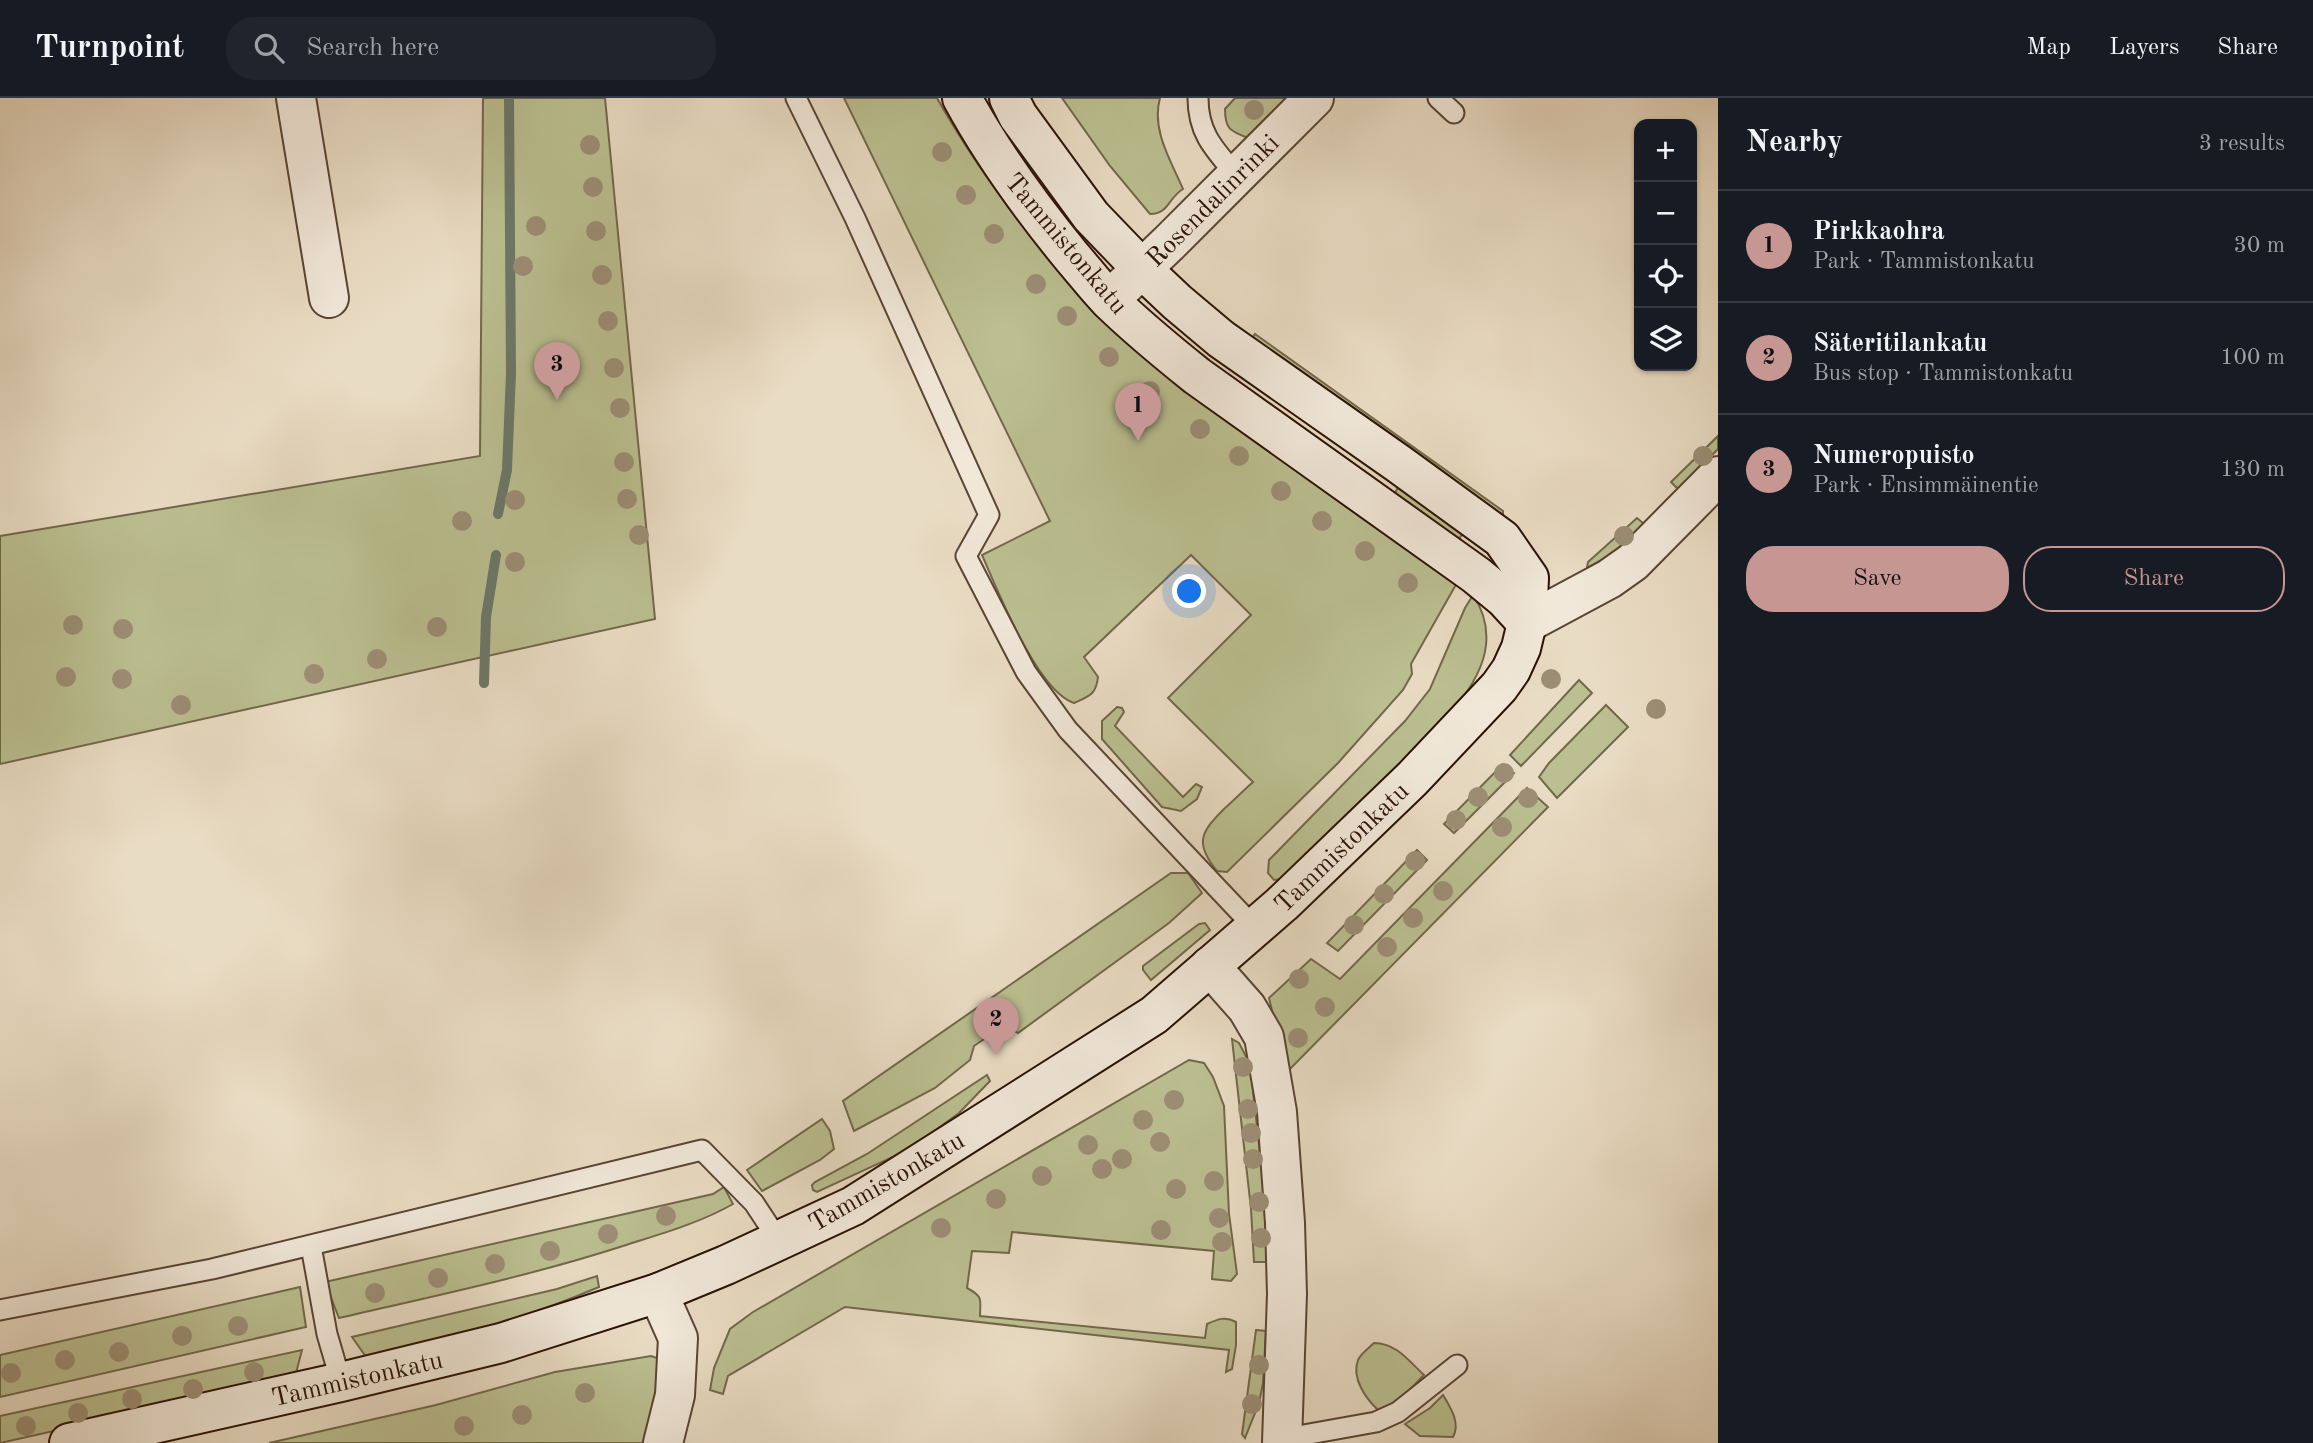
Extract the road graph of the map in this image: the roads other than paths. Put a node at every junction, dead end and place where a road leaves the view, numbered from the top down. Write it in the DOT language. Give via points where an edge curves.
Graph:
graph roads {
  1 [pos="296,98"];
  2 [pos="796,98"];
  3 [pos="962,98"];
  4 [pos="1009,98"];
  5 [pos="1198,98"];
  6 [pos="1314,98"];
  7 [pos="1438,98"];
  8 [pos="1454,113"];
  9 [pos="1237,176"];
  10 [pos="1142,269"];
  11 [pos="329,298"];
  12 [pos="1108,300"];
  13 [pos="1718,476"];
  14 [pos="1527,623"];
  15 [pos="1255,928"];
  16 [pos="1210,966"];
  17 [pos="779,1241"];
  18 [pos="312,1246"];
  19 [pos="658,1293"];
  20 [pos="0,1310"];
  21 [pos="1457,1365"];
  22 [pos="341,1382"];
  23 [pos="1282,1441"];
  24 [pos="69,1443"];
  25 [pos="663,1443"];
  1 -- 11 [label="street"];
  2 -- 15 [label="lane" via="989,516 966,556 1026,672 1068,730"];
  3 -- 12 [label="street, Tammistonkatu" via="1018,187"];
  4 -- 10 [label="street, Tammistonkatu" via="1091,216"];
  5 -- 9 [label="lane" via="1207,140"];
  6 -- 9 [label="street, Rosendalinrinki"];
  7 -- 8 [label="lane"];
  9 -- 10 [label="street, Rosendalinrinki"];
  10 -- 12 [label="street, Rosendalinrinki"];
  10 -- 14 [label="street, Tammistonkatu" via="1221,339 1502,539 1529,578"];
  12 -- 14 [label="street, Tammistonkatu" via="1196,376 1476,575"];
  13 -- 14 [label="street" via="1633,562"];
  14 -- 15 [label="street, Tammistonkatu" via="1521,648 1499,687 1412,779"];
  15 -- 16 [label="street, Tammistonkatu"];
  16 -- 17 [label="street, Tammistonkatu" via="1154,1015 949,1146 853,1206"];
  16 -- 23 [label="street" via="1247,1008 1264,1037 1277,1112 1287,1294"];
  17 -- 18 [label="lane" via="754,1203 702,1150"];
  17 -- 19 [label="street, Tammistonkatu"];
  18 -- 20 [label="lane"];
  18 -- 22 [label="lane" via="327,1334"];
  19 -- 22 [label="street, Tammistonkatu" via="501,1343"];
  19 -- 25 [label="street" via="678,1338 675,1395"];
  21 -- 23 [label="lane" via="1398,1412 1376,1422"];
  22 -- 24 [label="street, Tammistonkatu"];
}
